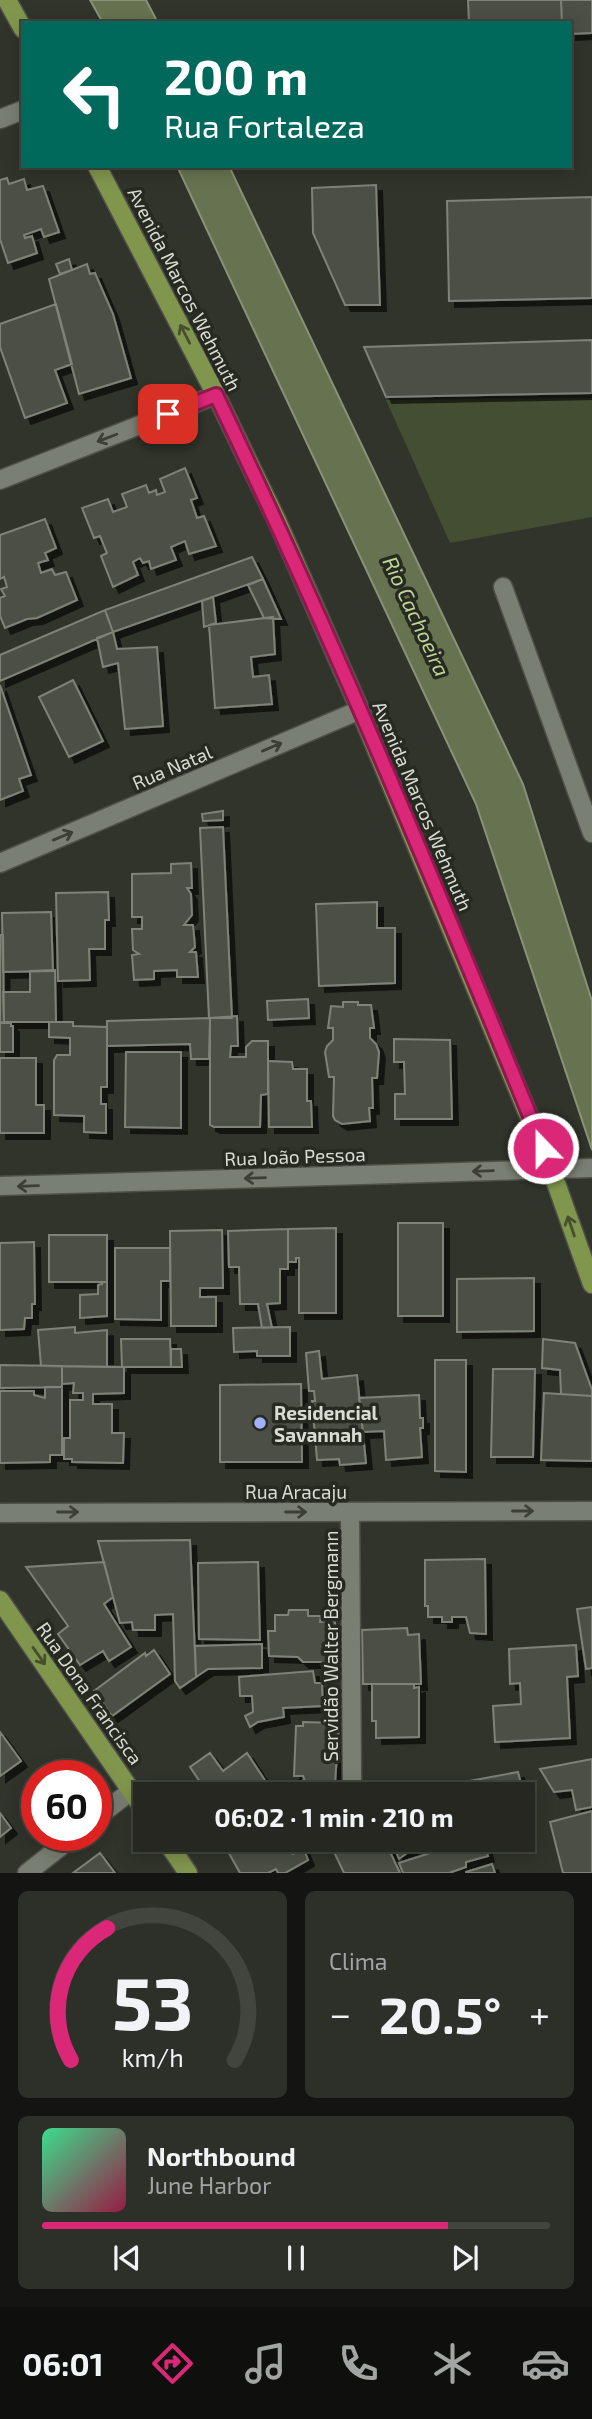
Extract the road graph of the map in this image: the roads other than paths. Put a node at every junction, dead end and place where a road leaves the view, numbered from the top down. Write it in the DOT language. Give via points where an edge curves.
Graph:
graph roads {
  1 [pos="7,0"];
  2 [pos="21,25"];
  3 [pos="21,111"];
  4 [pos="0,119"];
  5 [pos="97,168"];
  6 [pos="216,395"];
  7 [pos="0,480"];
  8 [pos="503,587"];
  9 [pos="360,710"];
  10 [pos="592,832"];
  11 [pos="0,863"];
  12 [pos="591,1168"];
  13 [pos="551,1169"];
  14 [pos="0,1186"];
  15 [pos="592,1284"];
  16 [pos="592,1511"];
  17 [pos="350,1512"];
  18 [pos="0,1513"];
  19 [pos="0,1600"];
  20 [pos="352,1780"];
  21 [pos="131,1791"];
  22 [pos="133,1794"];
  23 [pos="112,1806"];
  24 [pos="55,1851"];
  25 [pos="174,1852"];
  26 [pos="27,1873"];
  27 [pos="188,1873"];
  1 -- 2 [label="main road"];
  3 -- 4 [label="street"];
  6 -- 5 [label="main road, Avenida Marcos Wehmuth, one-way"];
  6 -- 7 [label="street, one-way"];
  6 -- 9 [label="main road, Avenida Marcos Wehmuth"];
  8 -- 10 [label="street"];
  11 -- 9 [label="street, Rua Natal, one-way"];
  9 -- 13 [label="main road, Avenida Marcos Wehmuth"];
  12 -- 13 [label="street, Rua João Pessoa"];
  13 -- 14 [label="street, Rua João Pessoa, one-way"];
  15 -- 13 [label="main road, Avenida Marcos Wehmuth, one-way"];
  17 -- 16 [label="street, Rua Aracaju, one-way"];
  18 -- 17 [label="street, Rua Aracaju, one-way"];
  17 -- 20 [label="street, Servidão Walter Bergmann"];
  19 -- 21 [label="main road, Rua Dona Francisca, one-way"];
  21 -- 22 [label="main road, Rua Dona Francisca"];
  21 -- 23 [label="street"];
  24 -- 26 [label="street"];
  25 -- 27 [label="main road"];
}
